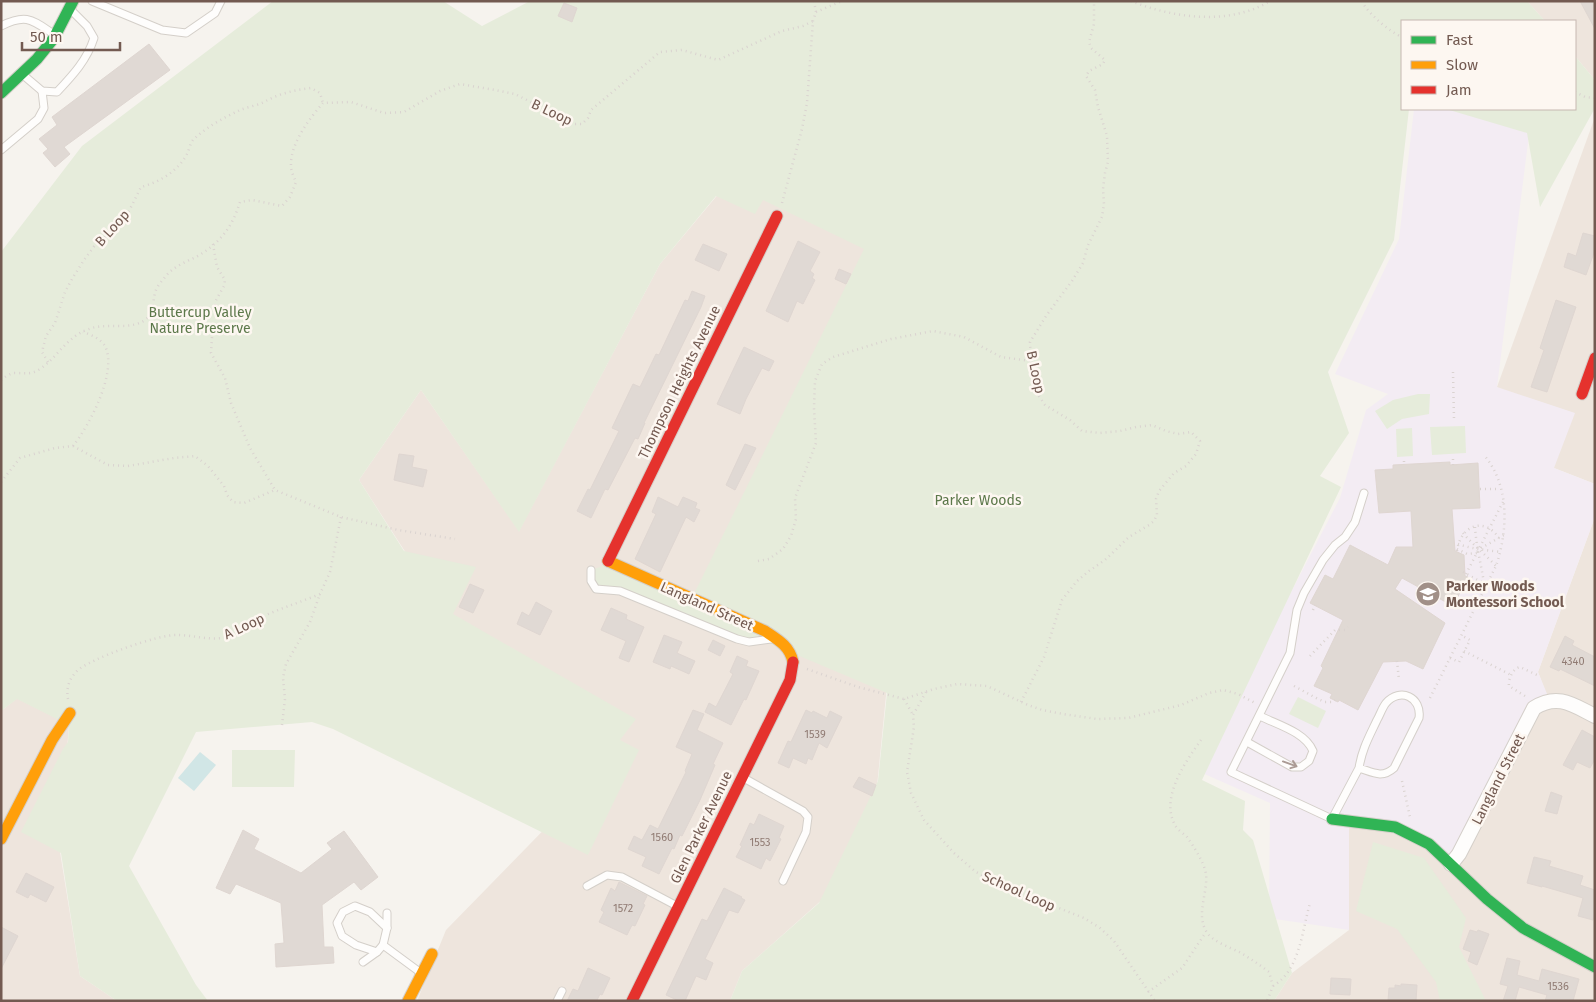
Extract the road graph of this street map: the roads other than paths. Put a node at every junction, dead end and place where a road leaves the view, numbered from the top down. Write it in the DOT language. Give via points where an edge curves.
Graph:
graph roads {
  1 [pos="92,1"];
  2 [pos="221,1"];
  3 [pos="71,5"];
  4 [pos="1,26"];
  5 [pos="55,35"];
  6 [pos="22,74"];
  7 [pos="42,91"];
  8 [pos="1,93"];
  9 [pos="1,150"];
  10 [pos="778,216"];
  11 [pos="1595,358"];
  12 [pos="1582,394"];
  13 [pos="1364,493"];
  14 [pos="607,561"];
  15 [pos="591,570"];
  16 [pos="776,638"];
  17 [pos="798,666"];
  18 [pos="70,713"];
  19 [pos="1260,716"];
  20 [pos="1595,716"];
  21 [pos="1247,742"];
  22 [pos="1359,768"];
  23 [pos="742,777"];
  24 [pos="1332,819"];
  25 [pos="1,839"];
  26 [pos="1451,864"];
  27 [pos="783,881"];
  28 [pos="588,886"];
  29 [pos="678,906"];
  30 [pos="388,913"];
  31 [pos="387,928"];
  32 [pos="383,944"];
  33 [pos="377,952"];
  34 [pos="432,954"];
  35 [pos="363,962"];
  36 [pos="1595,967"];
  37 [pos="422,974"];
  38 [pos="562,991"];
  39 [pos="408,1001"];
  40 [pos="558,1001"];
  41 [pos="632,1001"];
  1 -- 2 [label="lane" via="162,30 186,33 215,13"];
  3 -- 5 [label="street"];
  3 -- 7 [label="lane" via="94,38 90,51 80,68 57,92"];
  4 -- 5 [label="lane" via="17,19 29,19"];
  5 -- 6 [label="street"];
  6 -- 7 [label="lane"];
  6 -- 8 [label="street"];
  7 -- 9 [label="lane" via="44,108 38,119"];
  10 -- 14 [label="street, Thompson Heights Avenue"];
  11 -- 12 [label="street"];
  13 -- 19 [label="lane" via="1355,522 1323,560 1304,593 1297,610 1290,653"];
  14 -- 16 [label="street, Langland Street"];
  15 -- 16 [label="lane" via="591,581 596,589 620,591 749,642"];
  16 -- 17 [label="street, Langland Street" via="789,649"];
  17 -- 23 [label="street, Glen Parker Avenue"];
  18 -- 25 [label="street" via="52,740"];
  19 -- 21 [label="lane"];
  21 -- 19 [label="lane, one-way" via="1292,767 1301,767 1309,761 1313,751 1302,737"];
  20 -- 26 [label="street, Langland Street" via="1558,700 1534,708"];
  21 -- 24 [label="lane" via="1232,772"];
  22 -- 22 [label="lane" via="1380,774 1388,774 1394,768 1418,718 1420,709 1416,702 1400,695 1386,704 1362,750"];
  22 -- 24 [label="lane"];
  23 -- 27 [label="lane" via="803,811 808,817 806,832"];
  23 -- 29 [label="street, Glen Parker Avenue"];
  24 -- 26 [label="street" via="1396,827 1429,844"];
  26 -- 36 [label="street" via="1523,928"];
  28 -- 29 [label="lane" via="607,875 622,877"];
  29 -- 41 [label="street, Glen Parker Avenue"];
  30 -- 31 [label="lane"];
  31 -- 32 [label="lane"];
  31 -- 33 [label="lane" via="370,912 355,906 343,912 338,923 342,936"];
  32 -- 33 [label="lane"];
  32 -- 37 [label="lane"];
  33 -- 35 [label="lane"];
  34 -- 37 [label="street"];
  37 -- 39 [label="street"];
  38 -- 40 [label="lane"];
}
